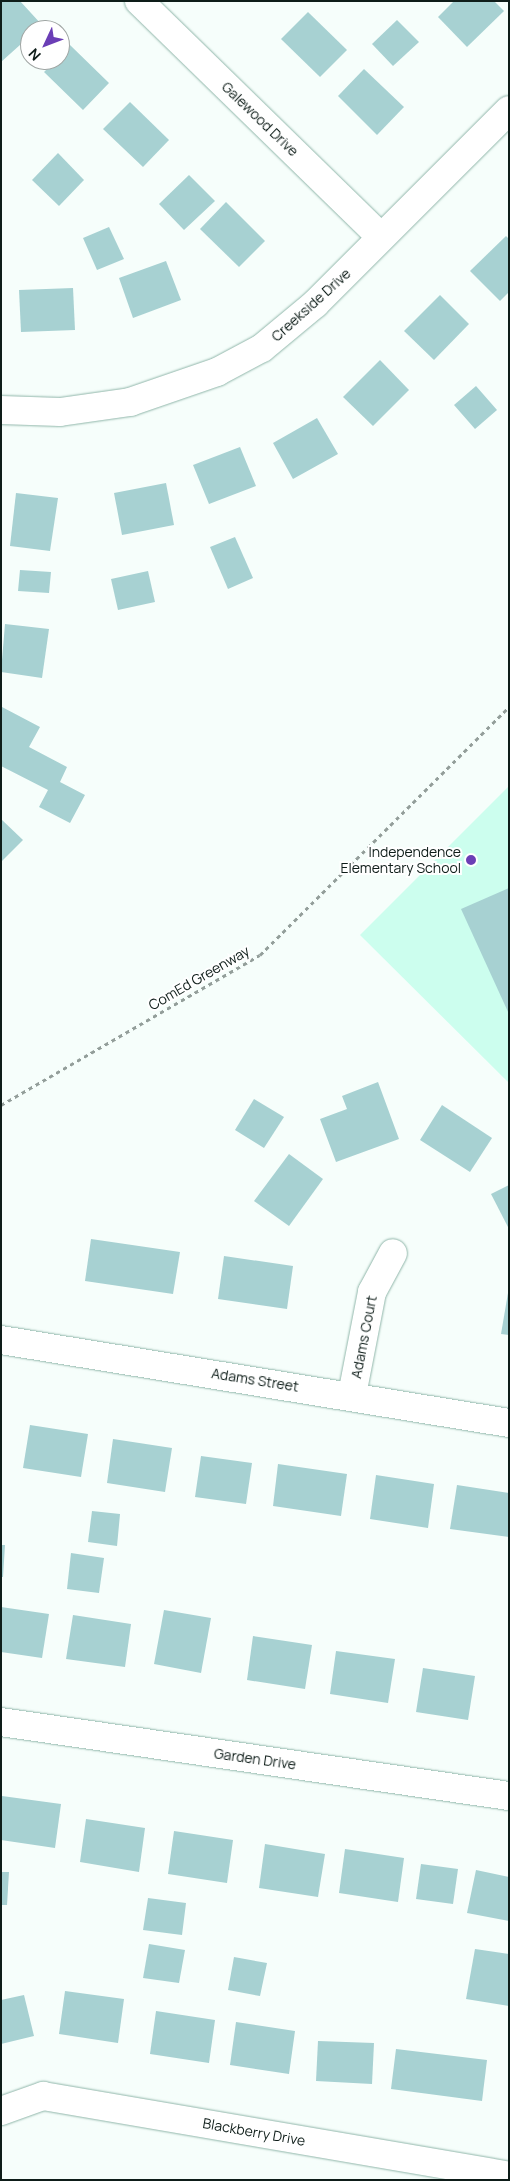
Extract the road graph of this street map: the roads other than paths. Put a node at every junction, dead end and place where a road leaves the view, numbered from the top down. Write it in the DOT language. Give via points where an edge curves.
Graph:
graph roads {
  1 [pos="139,1"];
  2 [pos="509,110"];
  3 [pos="381,238"];
  4 [pos="1,410"];
  5 [pos="393,1253"];
  6 [pos="1,1340"];
  7 [pos="352,1396"];
  8 [pos="509,1423"];
  9 [pos="1,1722"];
  10 [pos="509,1796"];
  11 [pos="1,2111"];
  12 [pos="509,2176"];
  1 -- 3 [label="street, Galewood Drive"];
  2 -- 3 [label="street, Creekside Drive"];
  3 -- 4 [label="street, Creekside Drive" via="288,329 262,348 217,372 174,389 101,408 60,412"];
  5 -- 7 [label="street, Adams Court" via="372,1292"];
  6 -- 7 [label="street, Adams Street"];
  7 -- 8 [label="street, Adams Street"];
  9 -- 10 [label="street, Garden Drive"];
  11 -- 12 [label="street, Blackberry Drive" via="43,2096"];
}
